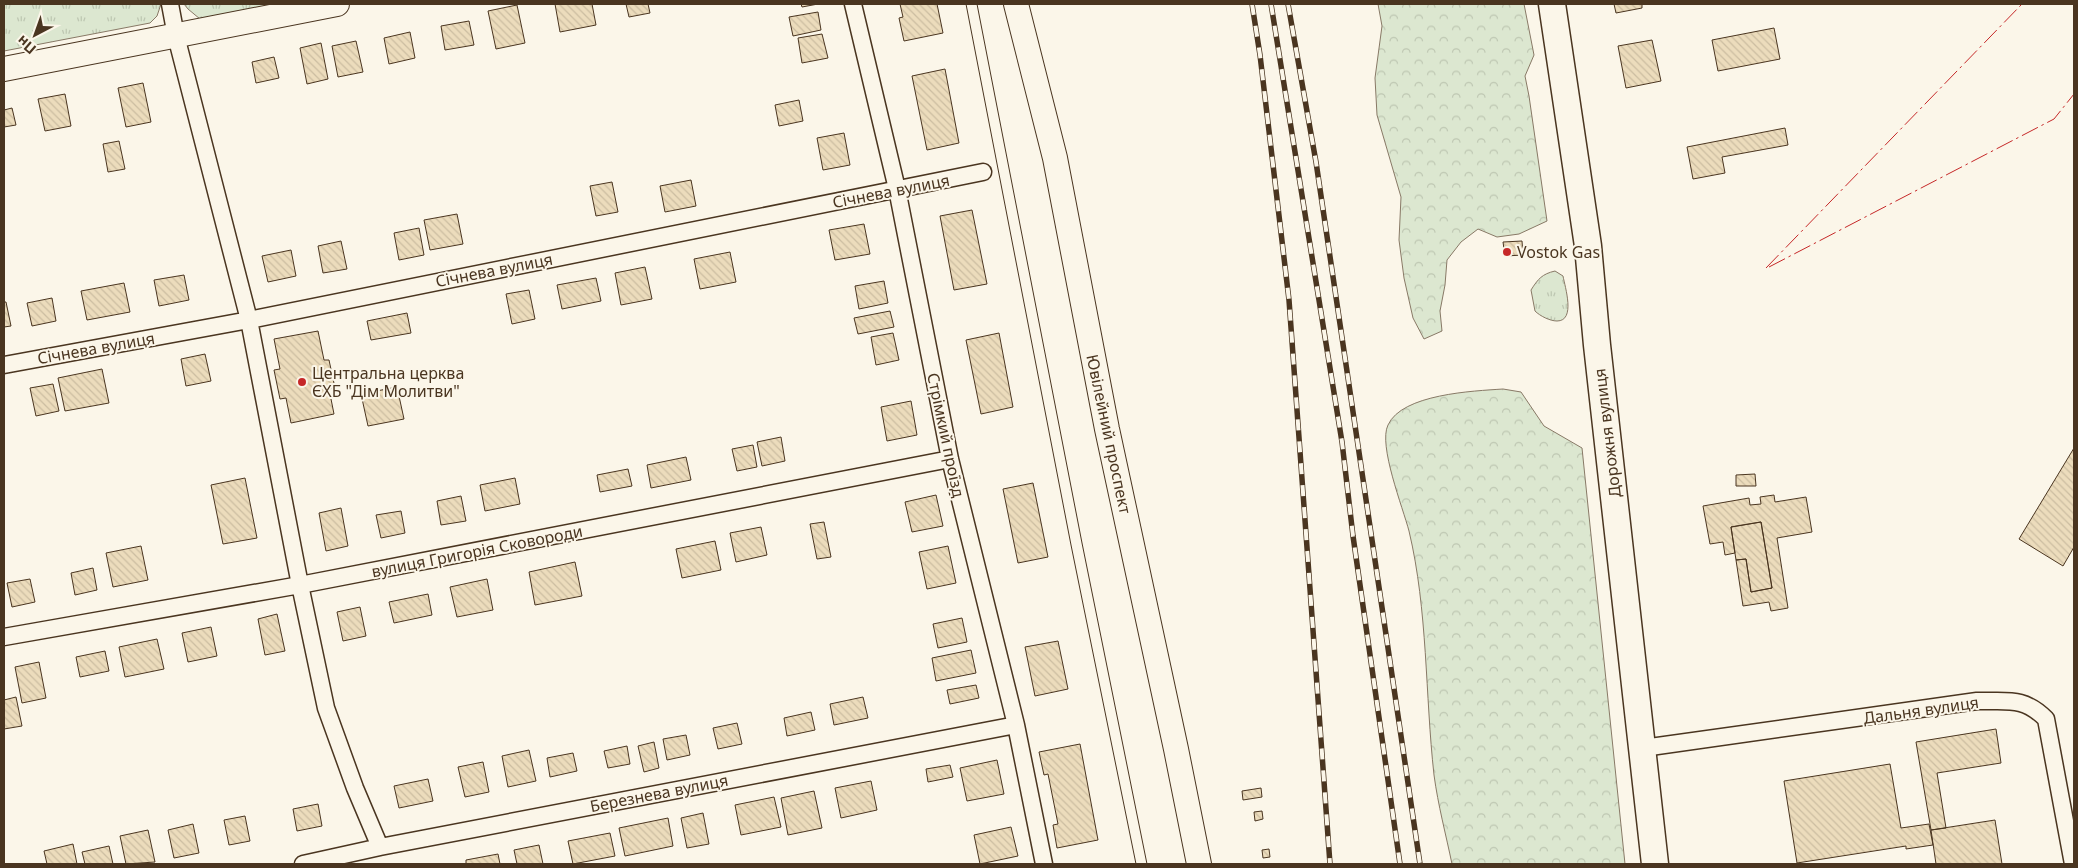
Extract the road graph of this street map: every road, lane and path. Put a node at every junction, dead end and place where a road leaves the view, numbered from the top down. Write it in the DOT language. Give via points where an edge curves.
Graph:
graph roads {
  1 [pos="170,4"];
  2 [pos="337,4"];
  3 [pos="853,4"];
  4 [pos="1016,4"];
  5 [pos="1552,4"];
  6 [pos="176,36"];
  7 [pos="4,69"];
  8 [pos="983,172"];
  9 [pos="897,189"];
  10 [pos="249,320"];
  11 [pos="4,364"];
  12 [pos="950,459"];
  13 [pos="300,585"];
  14 [pos="4,637"];
  15 [pos="1016,725"];
  16 [pos="1643,748"];
  17 [pos="380,847"];
  18 [pos="303,864"];
  19 [pos="1044,864"];
  20 [pos="1199,864"];
  21 [pos="1655,864"];
  22 [pos="2074,864"];
  1 -- 6 [label="street"];
  2 -- 6 [label="main road"];
  3 -- 9 [label="street, Стрімкий проїзд"];
  4 -- 20 [label="main road, Ювілейний проспект" via="1055,158 1107,429"];
  5 -- 16 [label="main road, Дорожня вулиця" via="1588,246"];
  6 -- 7 [label="main road"];
  6 -- 10 [label="street"];
  8 -- 9 [label="street, Січнева вулиця"];
  9 -- 10 [label="street, Січнева вулиця"];
  9 -- 12 [label="street, Стрімкий проїзд"];
  10 -- 11 [label="street, Січнева вулиця"];
  10 -- 13 [label="street"];
  12 -- 13 [label="street, вулиця Григорія Сковороди"];
  12 -- 15 [label="street, Стрімкий проїзд"];
  13 -- 14 [label="street, вулиця Григорія Сковороди"];
  13 -- 17 [label="street" via="326,708"];
  15 -- 17 [label="street, Березнева вулиця"];
  15 -- 19 [label="street, Стрімкий проїзд"];
  16 -- 21 [label="main road, Дорожня вулиця"];
  16 -- 22 [label="street, Дальня вулиця" via="1977,701 2022,702 2035,708 2046,719"];
  17 -- 18 [label="street, Березнева вулиця"];
}
